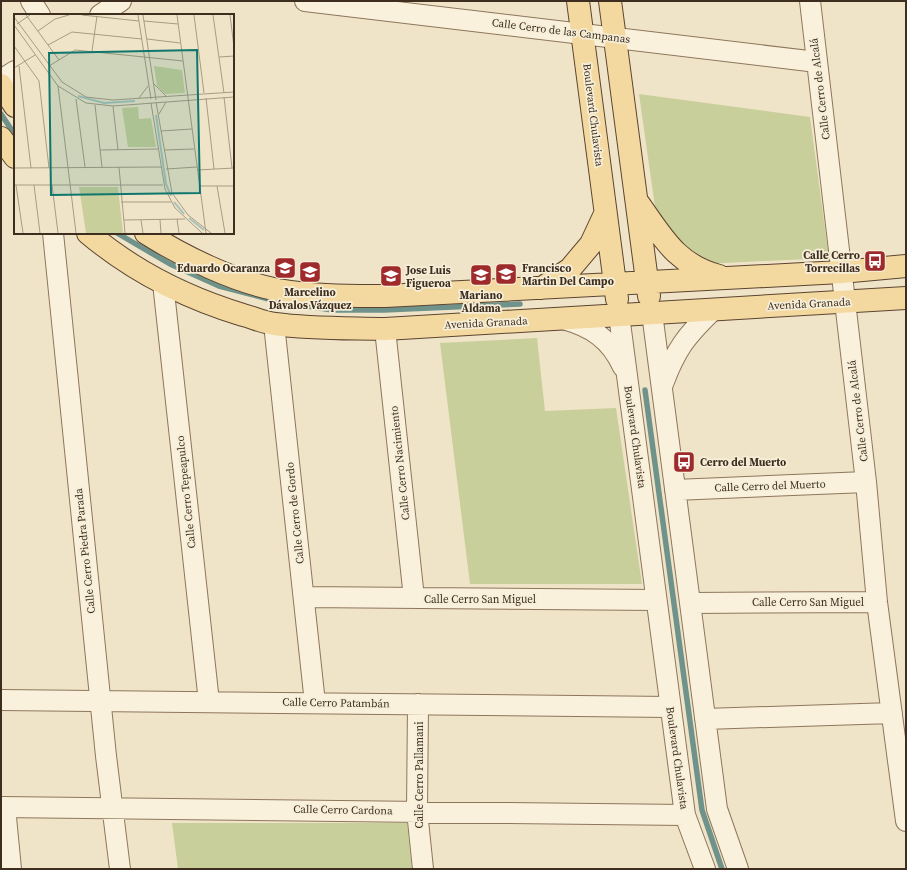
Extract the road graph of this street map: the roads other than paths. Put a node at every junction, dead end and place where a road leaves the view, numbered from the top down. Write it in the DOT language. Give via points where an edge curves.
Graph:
graph roads {
  1 [pos="31,1"];
  2 [pos="121,1"];
  3 [pos="305,1"];
  4 [pos="578,1"];
  5 [pos="610,1"];
  6 [pos="810,1"];
  7 [pos="39,14"];
  8 [pos="102,14"];
  9 [pos="582,34"];
  10 [pos="615,38"];
  11 [pos="817,62"];
  12 [pos="14,71"];
  13 [pos="1,80"];
  14 [pos="1,85"];
  15 [pos="14,104"];
  16 [pos="1,138"];
  17 [pos="14,156"];
  18 [pos="637,201"];
  19 [pos="605,214"];
  20 [pos="53,234"];
  21 [pos="89,234"];
  22 [pos="148,234"];
  23 [pos="906,266"];
  24 [pos="841,272"];
  25 [pos="726,278"];
  26 [pos="648,282"];
  27 [pos="163,283"];
  28 [pos="615,284"];
  29 [pos="542,288"];
  30 [pos="906,298"];
  31 [pos="845,302"];
  32 [pos="713,310"];
  33 [pos="652,313"];
  34 [pos="619,315"];
  35 [pos="561,319"];
  36 [pos="274,324"];
  37 [pos="385,329"];
  38 [pos="627,376"];
  39 [pos="662,388"];
  40 [pos="866,482"];
  41 [pos="675,490"];
  42 [pos="304,597"];
  43 [pos="414,598"];
  44 [pos="656,600"];
  45 [pos="877,602"];
  46 [pos="690,603"];
  47 [pos="1,700"];
  48 [pos="100,700"];
  49 [pos="209,702"];
  50 [pos="315,703"];
  51 [pos="418,704"];
  52 [pos="670,706"];
  53 [pos="705,719"];
  54 [pos="897,723"];
  55 [pos="3,807"];
  56 [pos="113,808"];
  57 [pos="417,811"];
  58 [pos="684,815"];
  59 [pos="906,821"];
  60 [pos="11,869"];
  61 [pos="120,869"];
  62 [pos="423,869"];
  63 [pos="705,869"];
  64 [pos="738,869"];
  1 -- 7 [label="street"];
  2 -- 8 [label="street"];
  3 -- 9 [label="street, Calle Cerro de las Campanas"];
  4 -- 9 [label="main road, Boulevard Chulavista"];
  5 -- 10 [label="main road"];
  6 -- 11 [label="street, Calle Cerro de Alcalá"];
  9 -- 10 [label="street, Calle Cerro de las Campanas"];
  9 -- 19 [label="main road, Boulevard Chulavista"];
  10 -- 11 [label="street, Calle Cerro de las Campanas"];
  10 -- 18 [label="main road"];
  11 -- 24 [label="street, Calle Cerro de Alcalá"];
  12 -- 13 [label="street"];
  14 -- 15 [label="main road"];
  16 -- 17 [label="main road"];
  18 -- 25 [label="main road" via="667,243 683,260 704,272"];
  18 -- 26 [label="main road"];
  19 -- 28 [label="main road, Boulevard Chulavista"];
  19 -- 29 [label="main road" via="591,244 570,269"];
  20 -- 48 [label="street, Calle Cerro Piedra Parada"];
  21 -- 27 [label="main road, Avenida Granada"];
  22 -- 29 [label="main road" via="175,251 224,273 277,290 331,296 385,296"];
  23 -- 24 [label="main road"];
  24 -- 25 [label="main road"];
  24 -- 31 [label="street, Calle Cerro de Alcalá"];
  25 -- 26 [label="main road"];
  26 -- 28 [label="main road"];
  26 -- 33 [label="main road"];
  27 -- 36 [label="main road, Avenida Granada" via="222,308"];
  27 -- 49 [label="street, Calle Cerro Tepeapulco"];
  28 -- 29 [label="main road"];
  28 -- 34 [label="main road, Boulevard Chulavista"];
  30 -- 31 [label="main road, Avenida Granada"];
  31 -- 32 [label="main road, Avenida Granada"];
  31 -- 40 [label="street, Calle Cerro de Alcalá"];
  32 -- 33 [label="main road, Avenida Granada"];
  32 -- 39 [label="street" via="690,332 677,352"];
  33 -- 34 [label="main road, Avenida Granada"];
  33 -- 39 [label="street"];
  34 -- 35 [label="main road, Avenida Granada"];
  34 -- 38 [label="street, Boulevard Chulavista"];
  35 -- 37 [label="main road, Avenida Granada"];
  35 -- 38 [label="street" via="583,325 603,337 618,355"];
  36 -- 37 [label="main road, Avenida Granada"];
  36 -- 42 [label="street, Calle Cerro de Gordo"];
  37 -- 43 [label="street, Calle Cerro Nacimiento"];
  38 -- 44 [label="street, Boulevard Chulavista"];
  39 -- 41 [label="street"];
  40 -- 41 [label="street, Calle Cerro del Muerto"];
  40 -- 45 [label="street, Calle Cerro de Alcalá"];
  41 -- 46 [label="street"];
  42 -- 43 [label="street, Calle Cerro San Miguel"];
  42 -- 50 [label="street, Calle Cerro de Gordo"];
  43 -- 44 [label="street, Calle Cerro San Miguel"];
  44 -- 52 [label="street, Boulevard Chulavista"];
  45 -- 46 [label="street, Calle Cerro San Miguel"];
  45 -- 54 [label="street, Calle Cerro de Alcalá"];
  46 -- 53 [label="street"];
  47 -- 48 [label="street, Calle Cerro Patambán"];
  48 -- 49 [label="street, Calle Cerro Patambán"];
  48 -- 56 [label="street, Calle Cerro Piedra Parada"];
  49 -- 50 [label="street, Calle Cerro Patambán"];
  50 -- 51 [label="street, Calle Cerro Patambán"];
  51 -- 52 [label="street, Calle Cerro Patambán"];
  51 -- 57 [label="street, Calle Cerro Pallamani"];
  52 -- 58 [label="street, Boulevard Chulavista"];
  53 -- 54 [label="street"];
  53 -- 64 [label="street" via="717,809"];
  54 -- 59 [label="street, Calle Cerro de Alcalá"];
  55 -- 56 [label="street, Calle Cerro Cardona"];
  55 -- 60 [label="street"];
  56 -- 57 [label="street, Calle Cerro Cardona"];
  56 -- 61 [label="street, Calle Cerro Piedra Parada"];
  57 -- 58 [label="street, Calle Cerro Cardona"];
  57 -- 62 [label="street, Calle Cerro Pallamani"];
  58 -- 63 [label="street, Boulevard Chulavista"];
}
